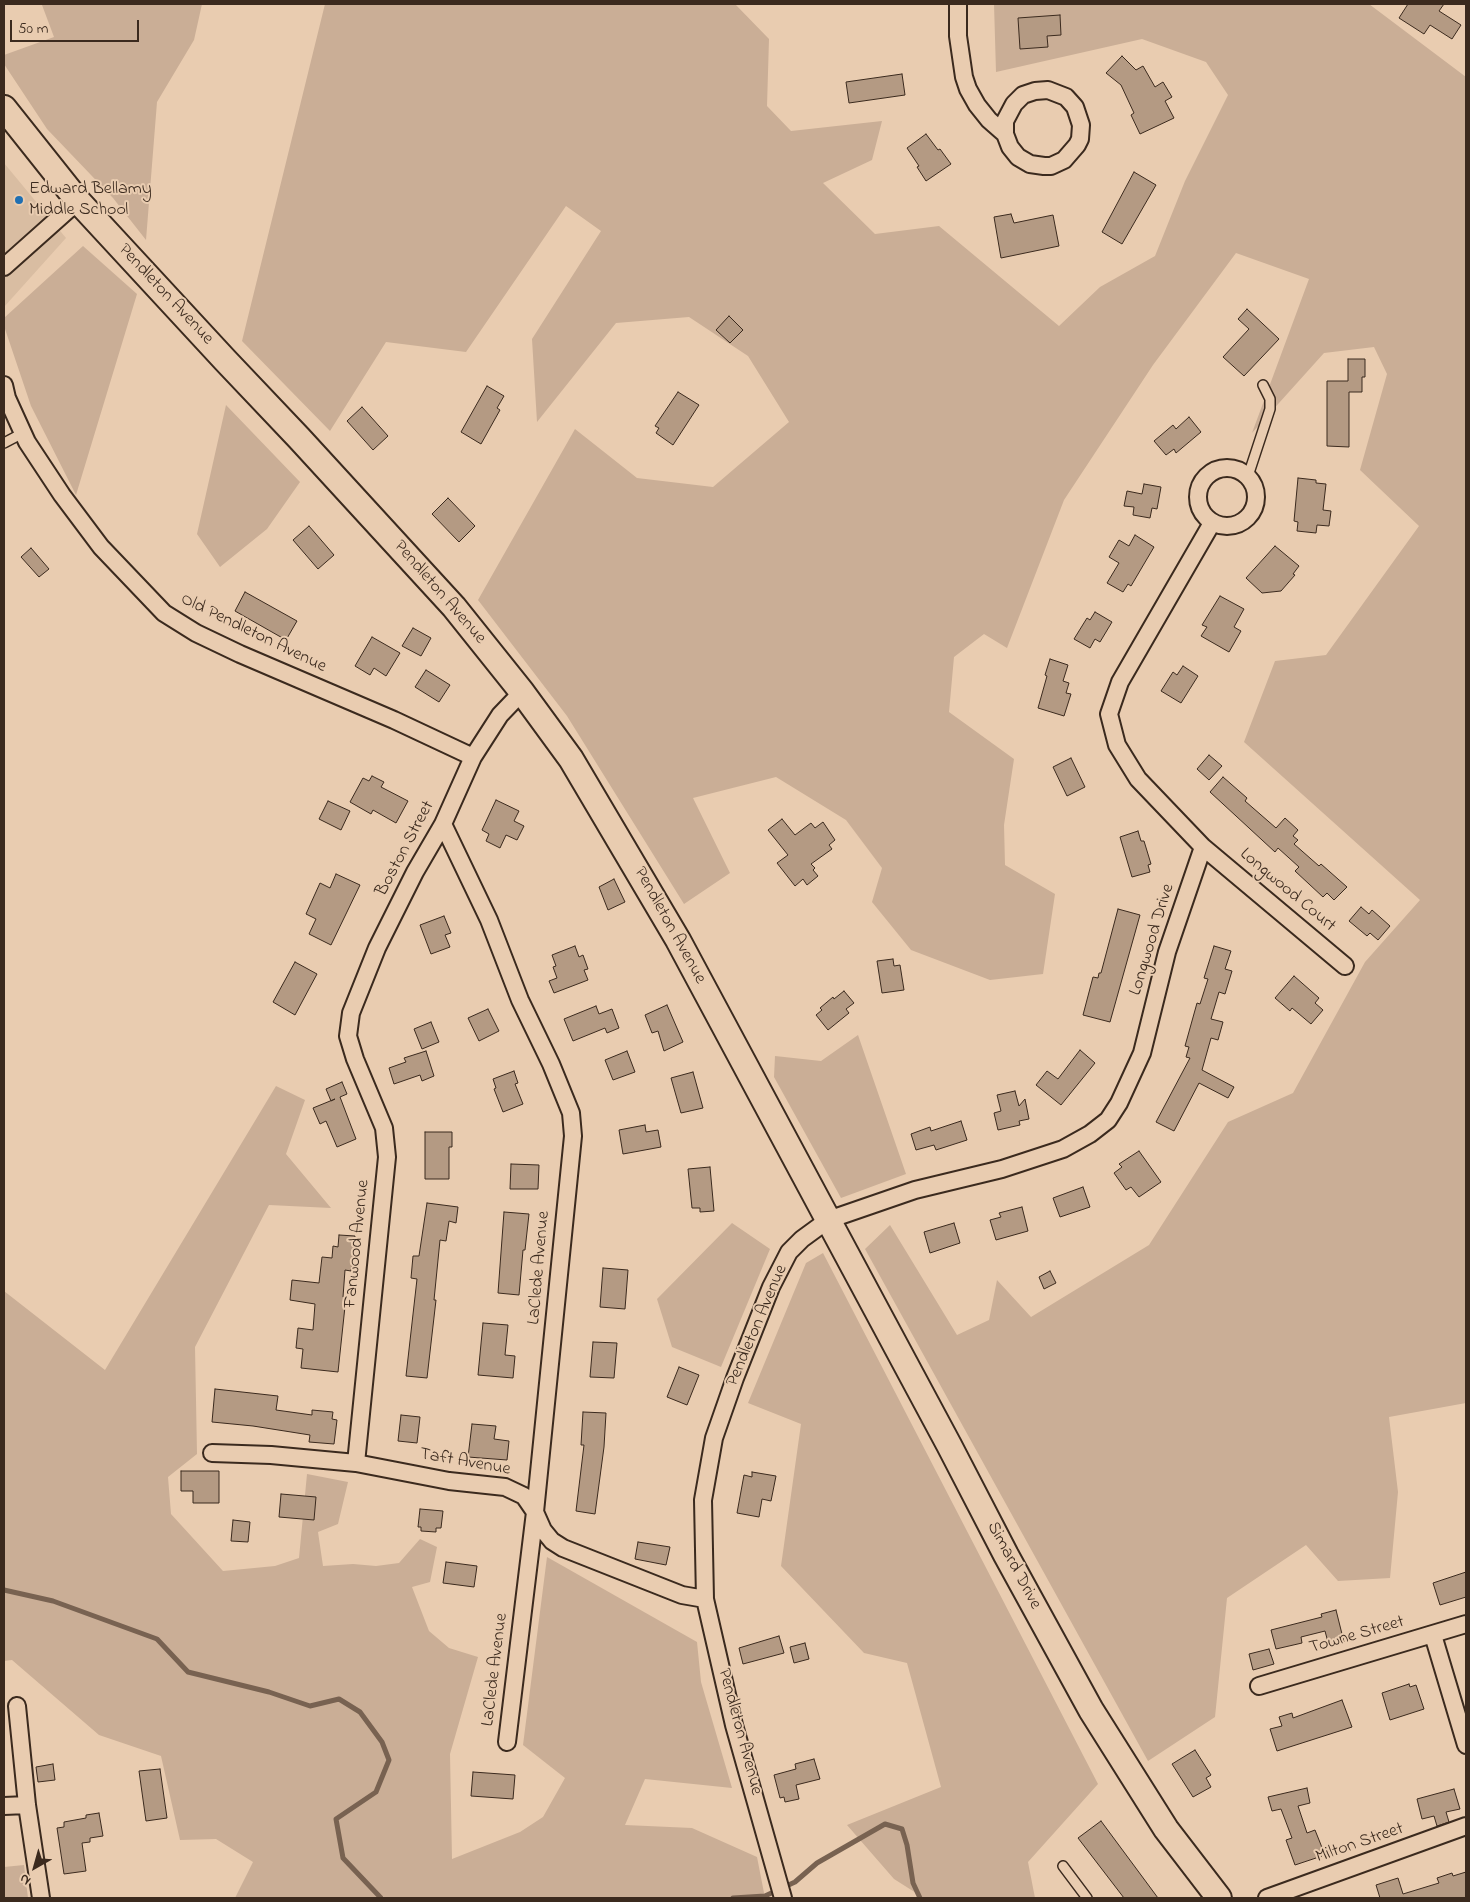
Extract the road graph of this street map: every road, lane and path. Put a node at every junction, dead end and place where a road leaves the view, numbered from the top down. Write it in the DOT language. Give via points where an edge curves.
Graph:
graph roads {
  1 [pos="958,4"];
  2 [pos="4,108"];
  3 [pos="1005,134"];
  4 [pos="78,201"];
  5 [pos="4,267"];
  6 [pos="4,385"];
  7 [pos="1263,385"];
  8 [pos="23,434"];
  9 [pos="4,443"];
  10 [pos="1248,476"];
  11 [pos="1212,523"];
  12 [pos="522,692"];
  13 [pos="473,757"];
  14 [pos="443,824"];
  15 [pos="1203,847"];
  16 [pos="1345,966"];
  17 [pos="348,1036"];
  18 [pos="828,1220"];
  19 [pos="212,1453"];
  20 [pos="356,1464"];
  21 [pos="535,1512"];
  22 [pos="705,1599"];
  23 [pos="1466,1624"];
  24 [pos="1433,1635"];
  25 [pos="1259,1686"];
  26 [pos="17,1706"];
  27 [pos="507,1742"];
  28 [pos="1466,1745"];
  29 [pos="27,1805"];
  30 [pos="4,1806"];
  31 [pos="1466,1826"];
  32 [pos="1063,1866"];
  33 [pos="41,1898"];
  34 [pos="783,1898"];
  35 [pos="1088,1898"];
  36 [pos="1219,1898"];
  37 [pos="1267,1898"];
  1 -- 3 [label="street" via="958,36 968,90 989,120"];
  2 -- 4 [label="street, Pendleton Avenue"];
  3 -- 3 [label="street" via="1005,121 1014,104 1035,91 1048,90 1066,97 1075,106 1081,125 1080,139 1074,151 1051,166 1037,166 1024,161 1010,147"];
  4 -- 5 [label="street"];
  4 -- 12 [label="street, Pendleton Avenue" via="454,607"];
  6 -- 8 [label="street, Old Pendleton Avenue"];
  7 -- 10 [label="lane" via="1270,399 1270,409"];
  8 -- 9 [label="lane"];
  8 -- 13 [label="street, Old Pendleton Avenue" via="100,547 164,613 240,654"];
  10 -- 11 [label="street" via="1256,493 1253,512 1247,519 1230,527"];
  10 -- 11 [label="street" via="1231,468 1221,468 1204,478 1197,498 1204,516"];
  11 -- 15 [label="street" via="1120,682 1110,714 1117,745 1138,779"];
  12 -- 13 [label="street, Boston Street" via="500,715"];
  12 -- 18 [label="street, Pendleton Avenue" via="571,759 659,907"];
  13 -- 14 [label="street, Boston Street"];
  14 -- 17 [label="street, Boston Street" via="377,948 351,1013"];
  14 -- 21 [label="street, LaClede Avenue" via="489,920 520,1000 571,1112 573,1136"];
  15 -- 16 [label="street, Longwood Court"];
  15 -- 18 [label="street, Longwood Drive" via="1167,952 1142,1053 1108,1120 1064,1149 1002,1170 915,1190"];
  17 -- 20 [label="street, Fanwood Avenue" via="384,1128 387,1157"];
  18 -- 22 [label="street, Pendleton Avenue" via="802,1238 789,1252 771,1287 714,1438 703,1500"];
  18 -- 36 [label="street, Simard Drive" via="1091,1710 1166,1829"];
  19 -- 20 [label="street, Taft Avenue"];
  20 -- 21 [label="street, Taft Avenue" via="449,1481 506,1487 524,1496"];
  21 -- 22 [label="street, Taft Avenue" via="543,1530 563,1548 682,1595"];
  21 -- 27 [label="street, LaClede Avenue"];
  22 -- 34 [label="street, Pendleton Avenue" via="734,1725"];
  23 -- 24 [label="street, Towne Street"];
  24 -- 25 [label="street, Towne Street"];
  24 -- 28 [label="street"];
  26 -- 29 [label="street"];
  29 -- 30 [label="street"];
  29 -- 33 [label="street"];
  31 -- 37 [label="street, Milton Street"];
  32 -- 35 [label="lane"];
}
